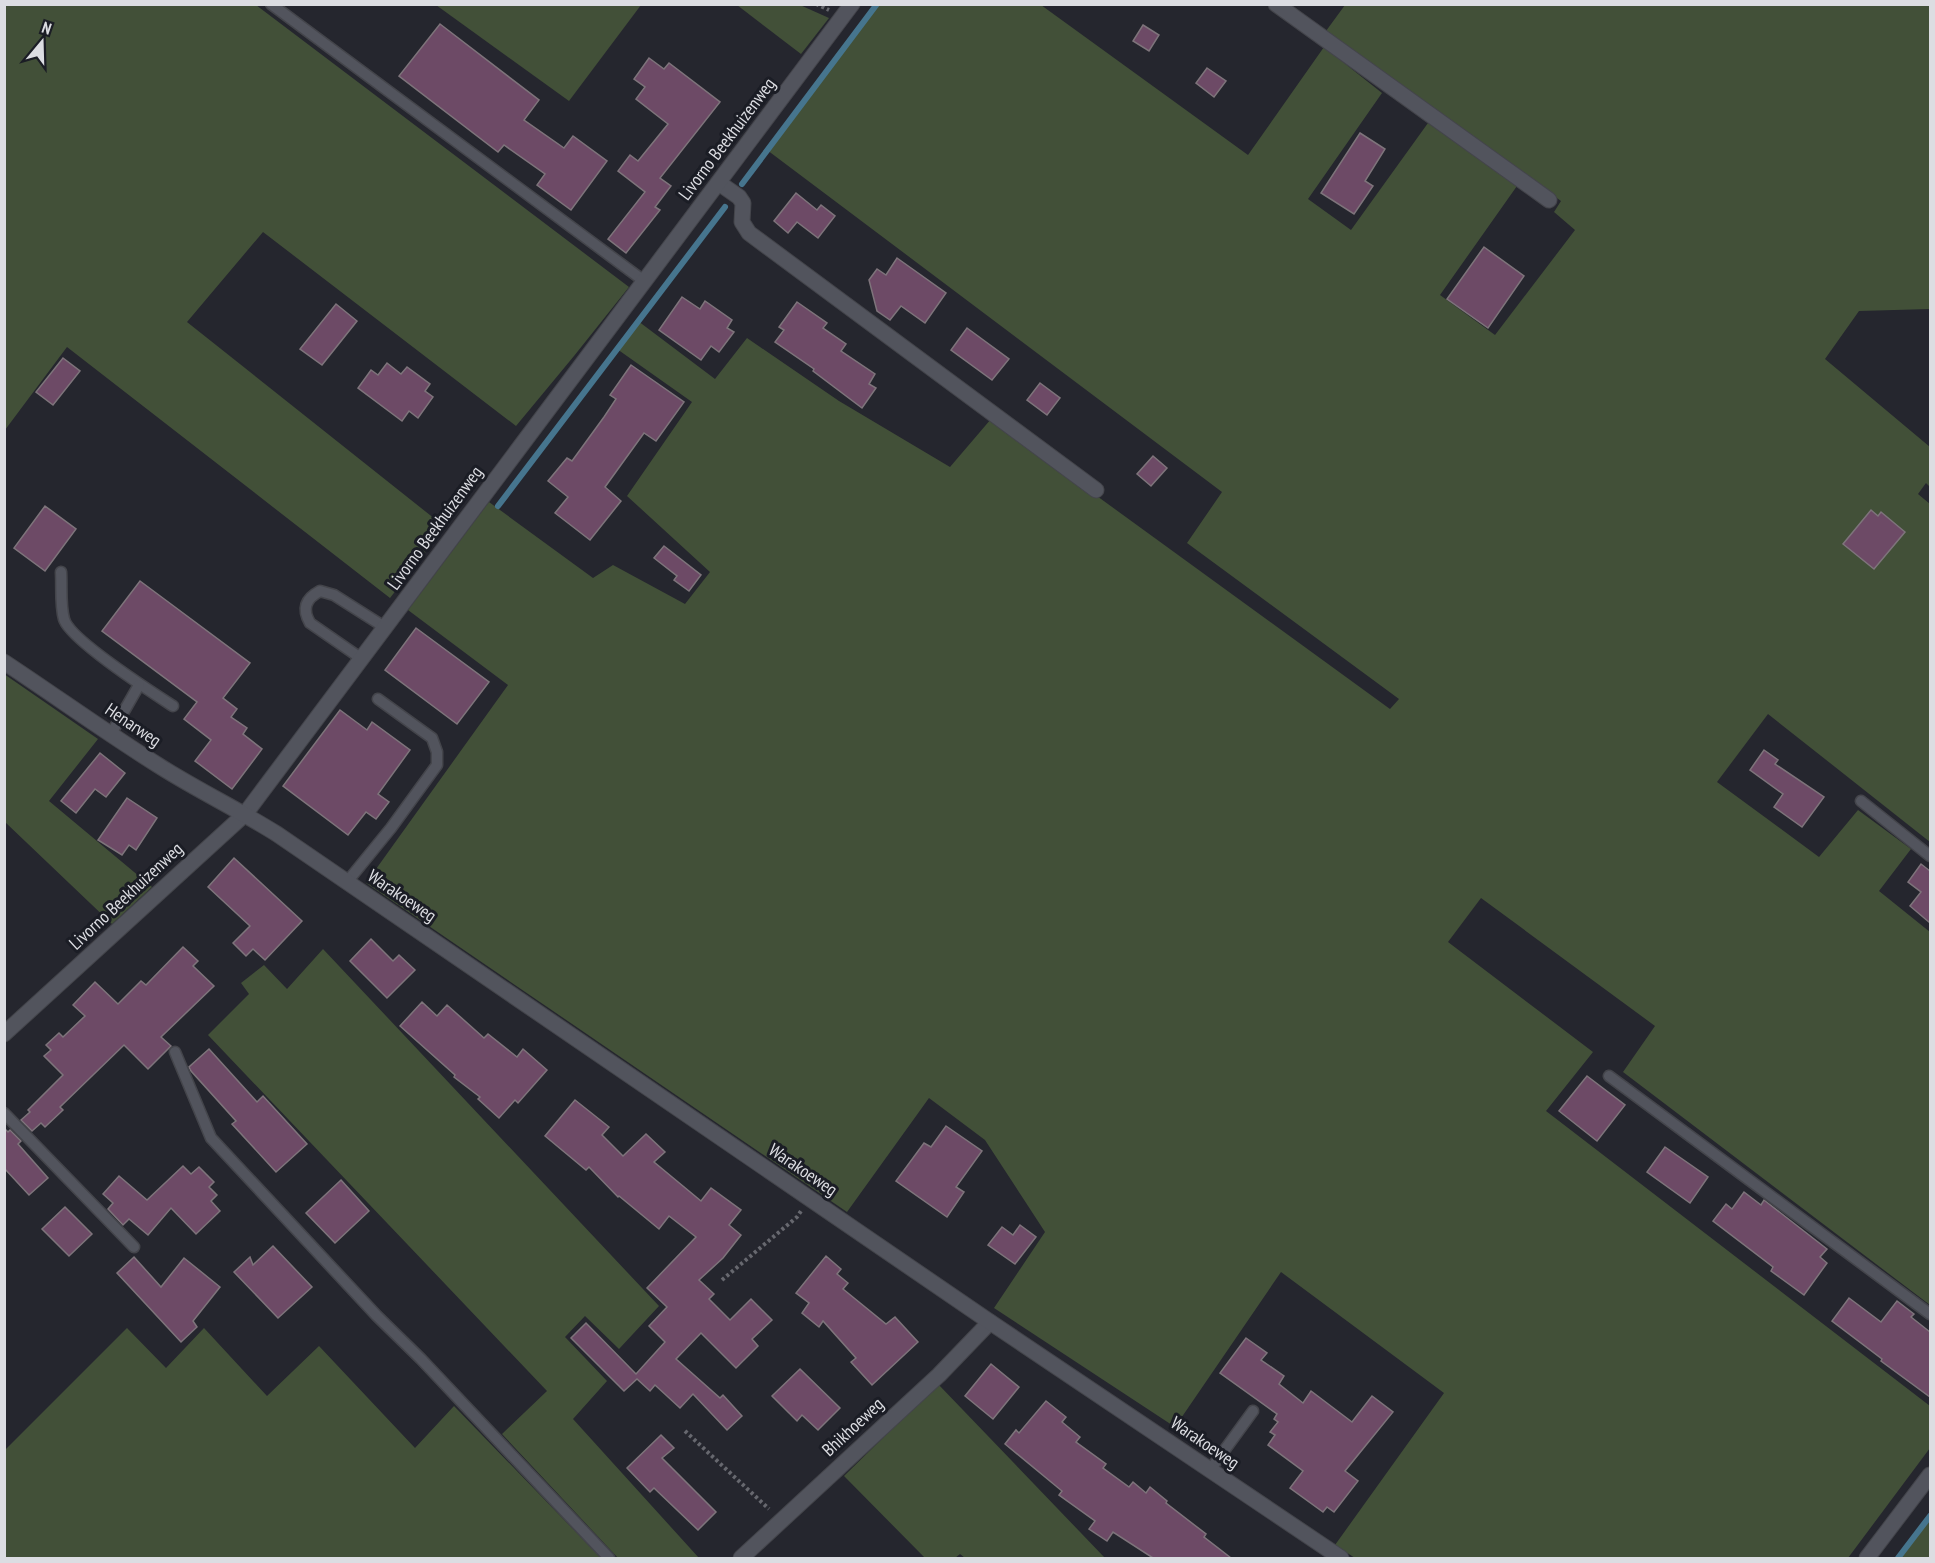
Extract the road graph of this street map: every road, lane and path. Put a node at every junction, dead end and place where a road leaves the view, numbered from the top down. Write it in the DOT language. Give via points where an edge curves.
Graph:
graph roads {
  1 [pos="270,4"];
  2 [pos="852,4"];
  3 [pos="1276,4"];
  4 [pos="719,183"];
  5 [pos="1549,200"];
  6 [pos="644,281"];
  7 [pos="1096,490"];
  8 [pos="61,572"];
  9 [pos="386,628"];
  10 [pos="362,659"];
  11 [pos="4,662"];
  12 [pos="139,685"];
  13 [pos="378,699"];
  14 [pos="173,706"];
  15 [pos="111,734"];
  16 [pos="1861,801"];
  17 [pos="244,814"];
  18 [pos="1930,856"];
  19 [pos="347,882"];
  20 [pos="4,1034"];
  21 [pos="175,1052"];
  22 [pos="1609,1076"];
  23 [pos="4,1113"];
  24 [pos="810,1198"];
  25 [pos="134,1247"];
  26 [pos="722,1280"];
  27 [pos="1930,1314"];
  28 [pos="990,1322"];
  29 [pos="1253,1411"];
  30 [pos="685,1431"];
  31 [pos="1210,1470"];
  32 [pos="1930,1475"];
  33 [pos="781,1520"];
  34 [pos="609,1558"];
  35 [pos="741,1558"];
  36 [pos="1341,1558"];
  37 [pos="1867,1558"];
  1 -- 6 [label="lane"];
  2 -- 4 [label="street, Livorno Beekhuizenweg"];
  3 -- 5 [label="street"];
  4 -- 6 [label="street, Livorno Beekhuizenweg"];
  4 -- 7 [label="street" via="739,197 742,222 749,232"];
  6 -- 9 [label="street, Livorno Beekhuizenweg"];
  8 -- 12 [label="lane" via="64,621"];
  9 -- 10 [label="street, Livorno Beekhuizenweg"];
  9 -- 10 [label="lane" via="334,595 320,591 312,596 305,606 310,623"];
  10 -- 17 [label="street, Livorno Beekhuizenweg"];
  11 -- 15 [label="street, Henarweg"];
  12 -- 14 [label="lane"];
  12 -- 15 [label="lane"];
  13 -- 19 [label="lane" via="432,738 437,765"];
  15 -- 17 [label="street, Henarweg" via="211,798"];
  16 -- 18 [label="lane"];
  17 -- 19 [label="street, Warakoeweg"];
  17 -- 20 [label="street, Livorno Beekhuizenweg"];
  19 -- 24 [label="street, Warakoeweg"];
  21 -- 34 [label="lane" via="211,1138"];
  22 -- 27 [label="lane"];
  23 -- 25 [label="lane"];
  24 -- 26 [label="path" via="797,1217"];
  24 -- 28 [label="street, Warakoeweg"];
  28 -- 31 [label="street, Warakoeweg"];
  28 -- 33 [label="street, Bhikhoeweg" via="939,1375"];
  29 -- 31 [label="lane"];
  30 -- 33 [label="path"];
  31 -- 36 [label="street, Warakoeweg"];
  32 -- 37 [label="street"];
  33 -- 35 [label="street, Bhikhoeweg"];
}
